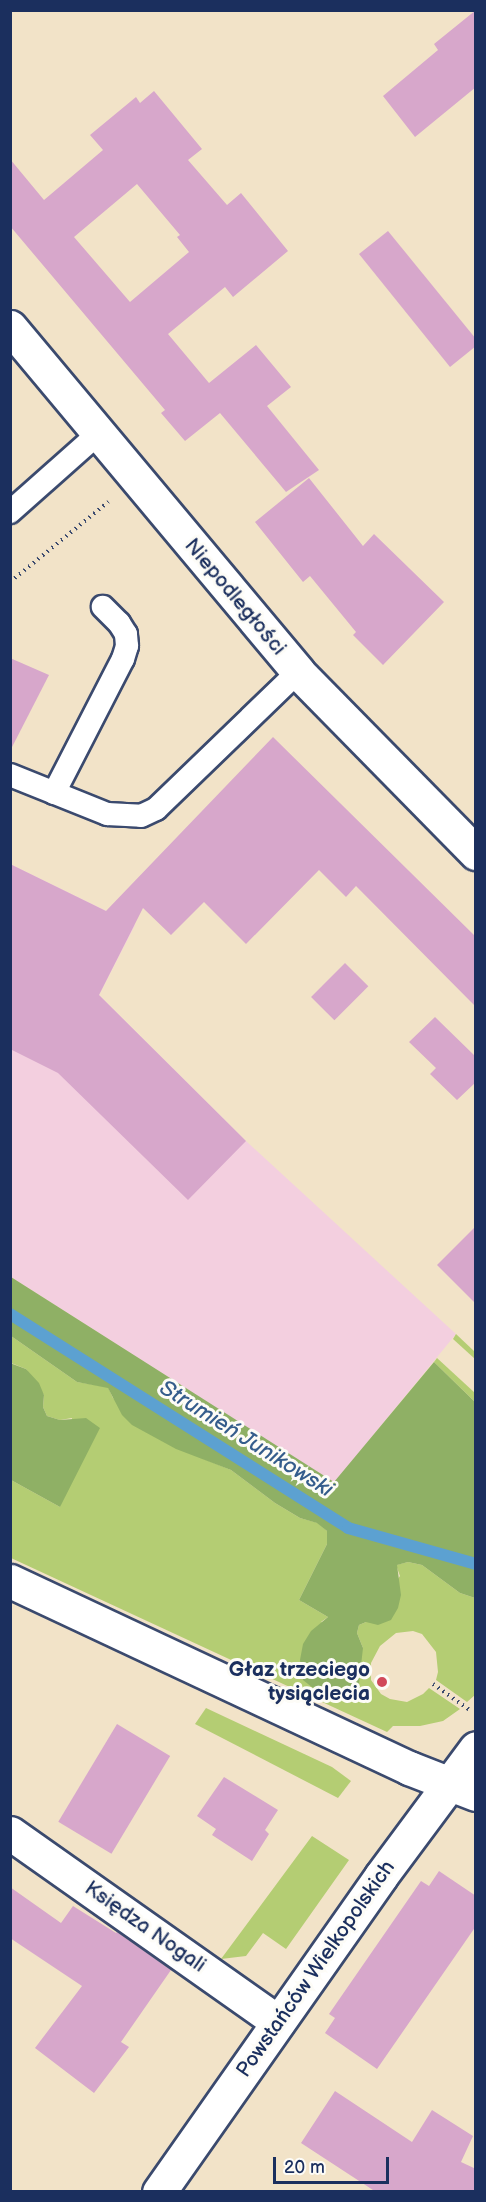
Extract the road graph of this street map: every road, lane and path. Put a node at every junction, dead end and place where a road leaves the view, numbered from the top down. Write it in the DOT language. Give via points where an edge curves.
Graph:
graph roads {
  1 [pos="10,327"];
  2 [pos="98,434"];
  3 [pos="111,500"];
  4 [pos="10,512"];
  5 [pos="10,582"];
  6 [pos="103,607"];
  7 [pos="298,672"];
  8 [pos="10,776"];
  9 [pos="54,793"];
  10 [pos="476,853"];
  11 [pos="10,1581"];
  12 [pos="433,1684"];
  13 [pos="471,1711"];
  14 [pos="476,1748"];
  15 [pos="462,1789"];
  16 [pos="10,1833"];
  17 [pos="278,2022"];
  18 [pos="159,2192"];
  1 -- 2 [label="street, Niepodległości"];
  2 -- 4 [label="lane"];
  2 -- 7 [label="street, Niepodległości"];
  3 -- 5 [label="path"];
  6 -- 9 [label="lane" via="126,634 127,646"];
  7 -- 9 [label="lane" via="156,809 141,816 124,817"];
  7 -- 10 [label="street, Niepodległości"];
  8 -- 9 [label="lane"];
  11 -- 15 [label="street"];
  12 -- 13 [label="path"];
  14 -- 15 [label="street, Powstańców Wielkopolskich"];
  15 -- 17 [label="street, Powstańców Wielkopolskich"];
  16 -- 17 [label="street, Księdza Nogali"];
  17 -- 18 [label="street, Powstańców Wielkopolskich"];
}
